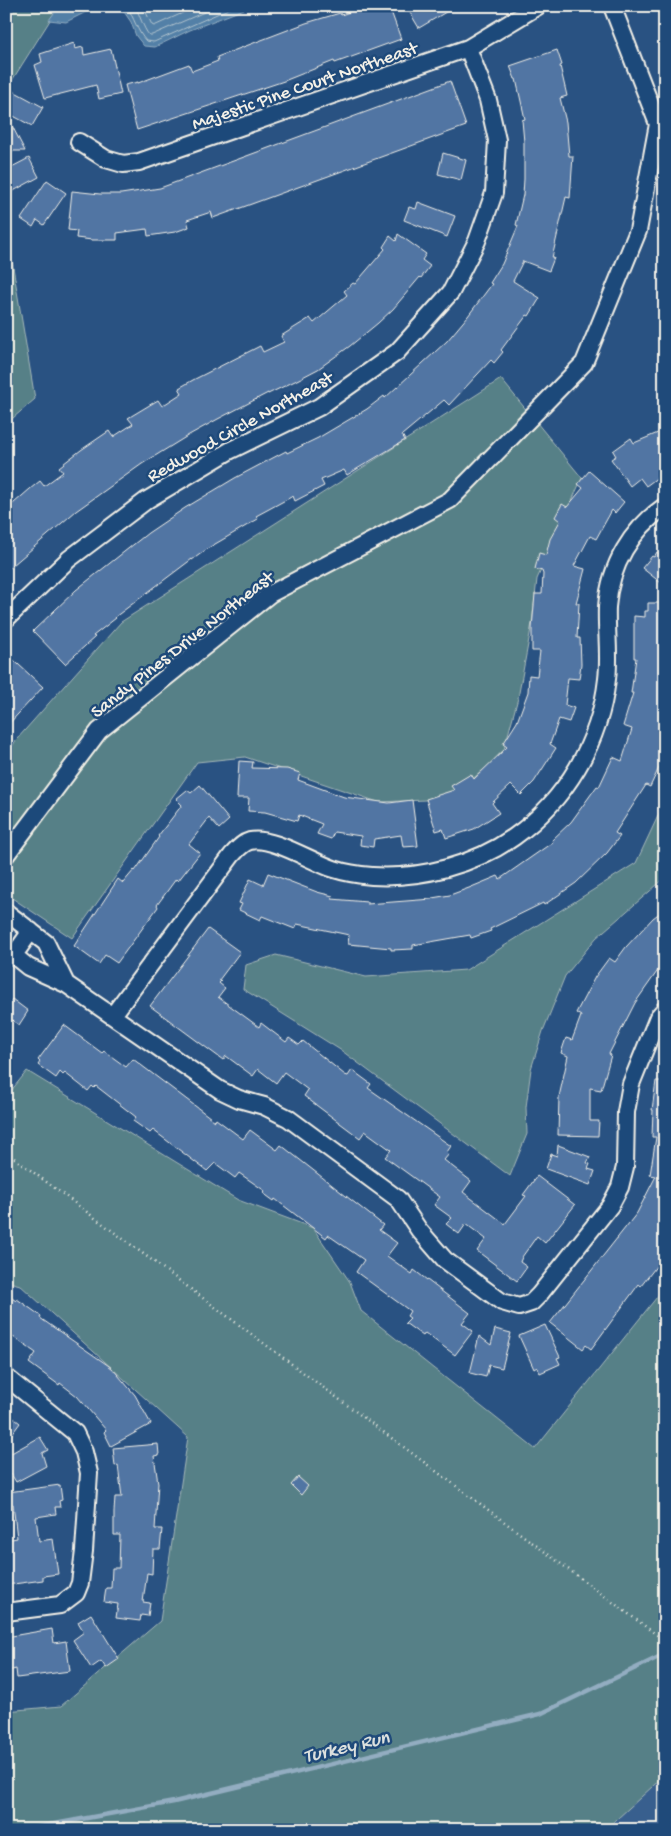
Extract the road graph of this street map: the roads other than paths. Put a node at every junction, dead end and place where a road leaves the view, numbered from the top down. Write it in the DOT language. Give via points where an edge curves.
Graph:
graph roads {
  1 [pos="538,6"];
  2 [pos="612,6"];
  3 [pos="468,48"];
  4 [pos="79,142"];
  5 [pos="665,506"];
  6 [pos="6,619"];
  7 [pos="6,855"];
  8 [pos="6,912"];
  9 [pos="31,931"];
  10 [pos="10,952"];
  11 [pos="66,984"];
  12 [pos="665,1009"];
  13 [pos="113,1015"];
  14 [pos="6,1377"];
  15 [pos="6,1612"];
  1 -- 3 [label="street, Majestic Pine Court Northeast"];
  2 -- 7 [label="street, Sandy Pines Drive Northeast" via="658,124 638,231 584,363 450,500 270,594 99,731"];
  3 -- 4 [label="street, Majestic Pine Court Northeast" via="140,162 123,164 106,159"];
  3 -- 6 [label="street, Redwood Circle Northeast" via="488,100 497,140 494,193 477,241 451,292 397,352 319,407 230,450 148,500 69,559"];
  5 -- 13 [label="street" via="649,517 629,541 615,566 607,607 607,678 599,717 576,773 538,818 482,857 447,868 397,876 371,876 336,870 270,842 242,845"];
  8 -- 9 [label="street"];
  9 -- 10 [label="street"];
  9 -- 11 [label="street" via="46,943"];
  10 -- 11 [label="street" via="28,967"];
  11 -- 13 [label="street"];
  12 -- 13 [label="street" via="658,1017 631,1084 626,1112 625,1167 620,1187 610,1206 539,1295 519,1307 502,1302 445,1260 398,1199 288,1118 220,1090"];
  14 -- 15 [label="street" via="75,1433 89,1472 84,1551 76,1593 60,1605"];
}
